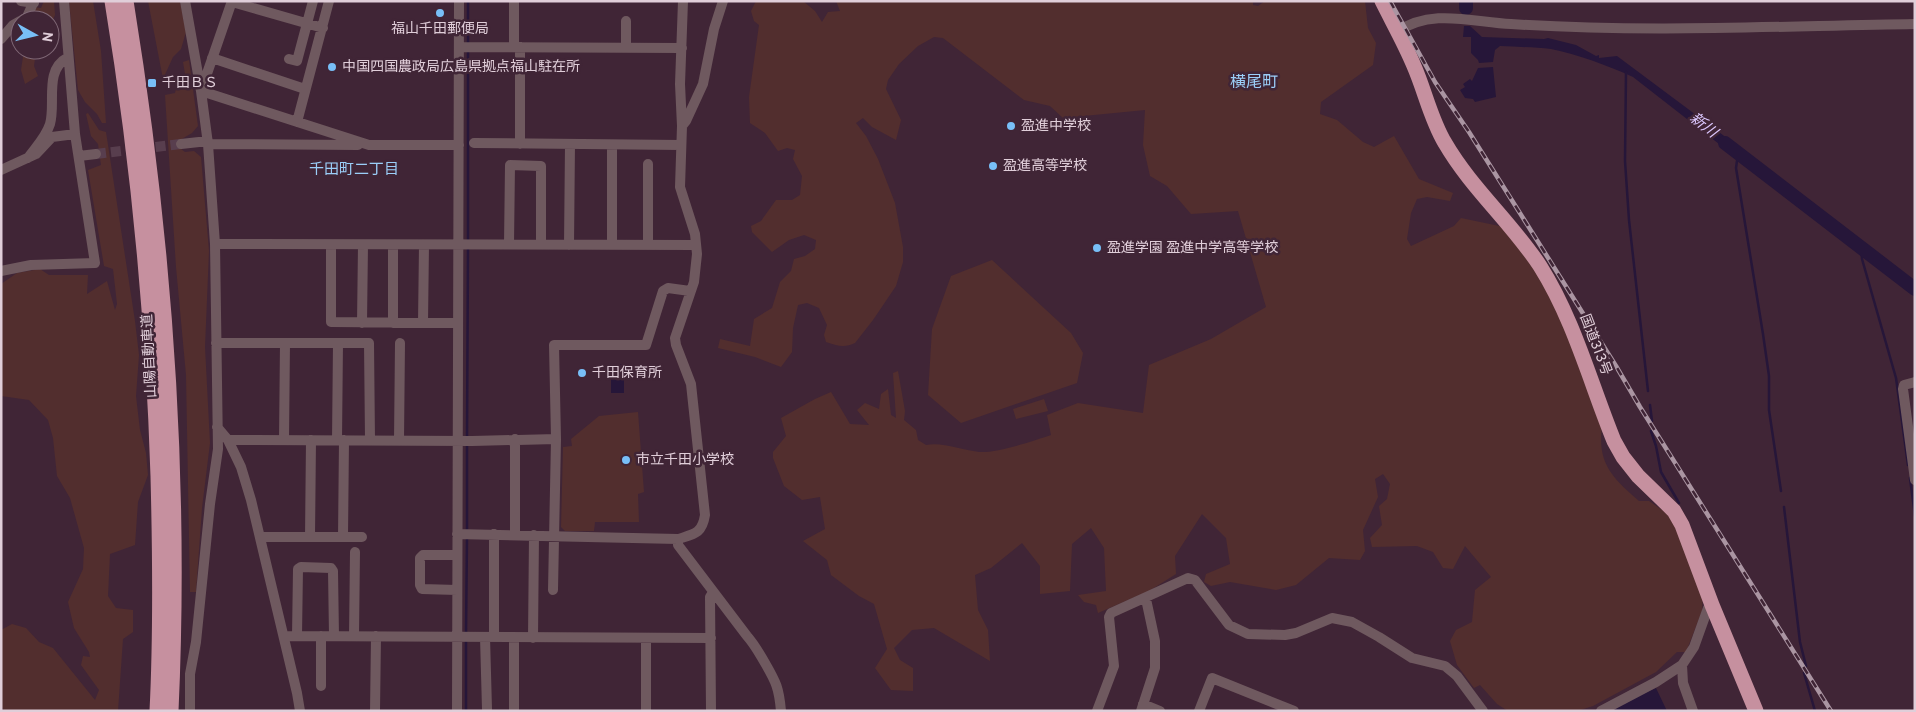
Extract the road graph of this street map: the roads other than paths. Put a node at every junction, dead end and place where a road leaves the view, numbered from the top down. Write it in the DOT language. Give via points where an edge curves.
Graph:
graph roads {
  1 [pos="21,1"];
  2 [pos="64,1"];
  3 [pos="112,1"];
  4 [pos="126,1"];
  5 [pos="185,1"];
  6 [pos="313,1"];
  7 [pos="329,1"];
  8 [pos="459,1"];
  9 [pos="514,1"];
  10 [pos="683,1"];
  11 [pos="723,1"];
  12 [pos="1382,1"];
  13 [pos="34,2"];
  14 [pos="232,2"];
  15 [pos="626,20"];
  16 [pos="307,24"];
  17 [pos="1915,24"];
  18 [pos="322,28"];
  19 [pos="10,30"];
  20 [pos="1397,32"];
  21 [pos="1,39"];
  22 [pos="465,47"];
  23 [pos="517,47"];
  24 [pos="626,47"];
  25 [pos="682,48"];
  26 [pos="67,58"];
  27 [pos="212,58"];
  28 [pos="289,59"];
  29 [pos="306,89"];
  30 [pos="202,91"];
  31 [pos="297,122"];
  32 [pos="682,126"];
  33 [pos="75,134"];
  34 [pos="208,142"];
  35 [pos="474,143"];
  36 [pos="181,144"];
  37 [pos="520,144"];
  38 [pos="570,144"];
  39 [pos="369,145"];
  40 [pos="459,145"];
  41 [pos="612,145"];
  42 [pos="681,145"];
  43 [pos="96,154"];
  44 [pos="79,156"];
  45 [pos="28,158"];
  46 [pos="648,164"];
  47 [pos="1,170"];
  48 [pos="215,244"];
  49 [pos="509,244"];
  50 [pos="541,244"];
  51 [pos="331,245"];
  52 [pos="364,245"];
  53 [pos="393,245"];
  54 [pos="424,245"];
  55 [pos="464,245"];
  56 [pos="569,245"];
  57 [pos="612,245"];
  58 [pos="648,245"];
  59 [pos="696,245"];
  60 [pos="1,271"];
  61 [pos="690,292"];
  62 [pos="362,323"];
  63 [pos="423,323"];
  64 [pos="457,323"];
  65 [pos="393,324"];
  66 [pos="216,343"];
  67 [pos="285,343"];
  68 [pos="338,343"];
  69 [pos="400,343"];
  70 [pos="1915,382"];
  71 [pos="217,427"];
  72 [pos="515,439"];
  73 [pos="556,439"];
  74 [pos="228,440"];
  75 [pos="284,440"];
  76 [pos="312,440"];
  77 [pos="341,440"];
  78 [pos="370,440"];
  79 [pos="399,440"];
  80 [pos="463,440"];
  81 [pos="1915,480"];
  82 [pos="463,534"];
  83 [pos="494,534"];
  84 [pos="515,534"];
  85 [pos="534,535"];
  86 [pos="261,536"];
  87 [pos="555,536"];
  88 [pos="310,537"];
  89 [pos="343,537"];
  90 [pos="362,537"];
  91 [pos="678,539"];
  92 [pos="354,552"];
  93 [pos="457,555"];
  94 [pos="457,590"];
  95 [pos="553,590"];
  96 [pos="713,592"];
  97 [pos="1146,599"];
  98 [pos="1712,605"];
  99 [pos="284,636"];
  100 [pos="297,636"];
  101 [pos="321,636"];
  102 [pos="334,636"];
  103 [pos="354,636"];
  104 [pos="376,636"];
  105 [pos="463,637"];
  106 [pos="490,637"];
  107 [pos="514,638"];
  108 [pos="533,638"];
  109 [pos="711,638"];
  110 [pos="646,639"];
  111 [pos="1682,665"];
  112 [pos="321,686"];
  113 [pos="1142,707"];
  114 [pos="487,709"];
  115 [pos="157,711"];
  116 [pos="171,711"];
  117 [pos="190,711"];
  118 [pos="300,711"];
  119 [pos="375,711"];
  120 [pos="457,711"];
  121 [pos="514,711"];
  122 [pos="646,711"];
  123 [pos="711,711"];
  124 [pos="781,711"];
  125 [pos="1097,711"];
  126 [pos="1160,711"];
  127 [pos="1199,711"];
  128 [pos="1294,711"];
  129 [pos="1483,711"];
  130 [pos="1601,711"];
  131 [pos="1692,711"];
  132 [pos="1756,711"];
  1 -- 13 [label="street"];
  2 -- 26 [label="street"];
  3 -- 115 [label="highway, 山陽自動車道" via="135,158 149,305 159,521"];
  4 -- 116 [label="highway, 山陽自動車道" via="149,157 164,324 173,520"];
  5 -- 30 [label="street"];
  6 -- 16 [label="street"];
  7 -- 18 [label="street"];
  8 -- 22 [label="street"];
  9 -- 23 [label="street"];
  10 -- 25 [label="street"];
  11 -- 32 [label="street" via="703,84"];
  12 -- 20 [label="highway, 国道313号"];
  14 -- 16 [label="street"];
  14 -- 27 [label="street"];
  15 -- 24 [label="street"];
  16 -- 18 [label="street"];
  16 -- 28 [label="street" via="296,61"];
  17 -- 20 [label="street" via="1563,28 1432,18 1412,22"];
  18 -- 29 [label="street"];
  19 -- 21 [label="street"];
  20 -- 98 [label="highway, 国道313号" via="1414,65 1444,142 1513,229 1556,294 1614,441 1638,476 1674,511"];
  22 -- 23 [label="street"];
  22 -- 40 [label="street"];
  23 -- 24 [label="street"];
  23 -- 37 [label="street"];
  24 -- 25 [label="street"];
  25 -- 32 [label="street"];
  26 -- 33 [label="street"];
  26 -- 45 [label="street" via="55,71 50,124"];
  27 -- 29 [label="street"];
  27 -- 30 [label="street"];
  29 -- 31 [label="street"];
  30 -- 31 [label="street"];
  30 -- 34 [label="street"];
  31 -- 39 [label="street"];
  32 -- 42 [label="street"];
  33 -- 44 [label="street"];
  33 -- 45 [label="street" via="52,137 44,148"];
  34 -- 36 [label="street"];
  34 -- 39 [label="street"];
  34 -- 48 [label="street"];
  35 -- 37 [label="street"];
  37 -- 38 [label="street"];
  38 -- 41 [label="street"];
  38 -- 56 [label="street"];
  39 -- 40 [label="street"];
  40 -- 55 [label="street"];
  41 -- 42 [label="street"];
  41 -- 57 [label="street"];
  42 -- 59 [label="street" via="680,187"];
  43 -- 44 [label="street"];
  44 -- 60 [label="street" via="95,262 31,265"];
  45 -- 47 [label="street"];
  46 -- 58 [label="street"];
  48 -- 51 [label="street"];
  48 -- 66 [label="street"];
  49 -- 50 [label="street"];
  49 -- 50 [label="street" via="510,166 541,166"];
  49 -- 55 [label="street"];
  50 -- 56 [label="street"];
  51 -- 52 [label="street"];
  51 -- 62 [label="street" via="330,320"];
  52 -- 53 [label="street"];
  52 -- 62 [label="street"];
  53 -- 54 [label="street"];
  53 -- 65 [label="street"];
  54 -- 55 [label="street"];
  54 -- 63 [label="street"];
  55 -- 64 [label="street"];
  56 -- 57 [label="street"];
  57 -- 58 [label="street"];
  58 -- 59 [label="street"];
  59 -- 61 [label="street" via="694,282"];
  61 -- 73 [label="street" via="668,288 662,291 646,345 554,345"];
  61 -- 91 [label="street" via="675,338 691,384 705,515 704,525 696,534"];
  62 -- 65 [label="street"];
  63 -- 64 [label="street"];
  63 -- 65 [label="street"];
  64 -- 80 [label="street"];
  66 -- 67 [label="street"];
  66 -- 71 [label="street"];
  67 -- 68 [label="street"];
  67 -- 75 [label="street"];
  68 -- 77 [label="street"];
  68 -- 78 [label="street" via="369,343"];
  69 -- 79 [label="street"];
  70 -- 81 [label="street" via="1904,385 1902,389"];
  71 -- 74 [label="street"];
  71 -- 117 [label="street" via="218,449 190,674"];
  72 -- 73 [label="street"];
  72 -- 80 [label="street"];
  72 -- 84 [label="street"];
  73 -- 87 [label="street"];
  74 -- 75 [label="street"];
  74 -- 86 [label="street" via="241,467"];
  75 -- 76 [label="street"];
  76 -- 77 [label="street"];
  76 -- 88 [label="street"];
  77 -- 78 [label="street"];
  77 -- 89 [label="street"];
  78 -- 79 [label="street"];
  79 -- 80 [label="street"];
  80 -- 82 [label="street"];
  82 -- 83 [label="street"];
  82 -- 93 [label="street"];
  83 -- 84 [label="street"];
  83 -- 106 [label="street"];
  84 -- 85 [label="street"];
  85 -- 87 [label="street"];
  85 -- 108 [label="street"];
  86 -- 88 [label="street"];
  86 -- 99 [label="street"];
  87 -- 91 [label="street"];
  87 -- 95 [label="street"];
  88 -- 89 [label="street"];
  89 -- 90 [label="street"];
  91 -- 96 [label="street" via="678,545"];
  92 -- 103 [label="street"];
  93 -- 94 [label="street"];
  93 -- 94 [label="street" via="423,555 420,558 422,589"];
  94 -- 105 [label="street"];
  96 -- 109 [label="street" via="710,597"];
  96 -- 124 [label="street" via="756,645 780,692"];
  97 -- 113 [label="street" via="1156,668"];
  97 -- 125 [label="street" via="1111,613 1109,617 1114,666"];
  97 -- 129 [label="street" via="1188,578 1195,580 1229,625 1248,634 1296,633 1332,618 1352,622 1412,658 1445,666 1457,676"];
  98 -- 111 [label="street" via="1694,647"];
  98 -- 132 [label="highway, 国道313号"];
  99 -- 100 [label="street"];
  99 -- 118 [label="street"];
  100 -- 101 [label="street"];
  100 -- 102 [label="street" via="298,569 301,567 331,568 333,571"];
  101 -- 102 [label="street"];
  101 -- 112 [label="street"];
  102 -- 103 [label="street"];
  103 -- 104 [label="street"];
  104 -- 105 [label="street"];
  104 -- 119 [label="street"];
  105 -- 106 [label="street"];
  105 -- 120 [label="street"];
  106 -- 107 [label="street"];
  106 -- 114 [label="street"];
  107 -- 108 [label="street"];
  107 -- 121 [label="street"];
  108 -- 110 [label="street"];
  109 -- 110 [label="street"];
  109 -- 123 [label="street"];
  110 -- 122 [label="street"];
  111 -- 130 [label="street"];
  111 -- 131 [label="street" via="1683,683"];
  113 -- 126 [label="street"];
  127 -- 128 [label="street" via="1212,678"];
}
